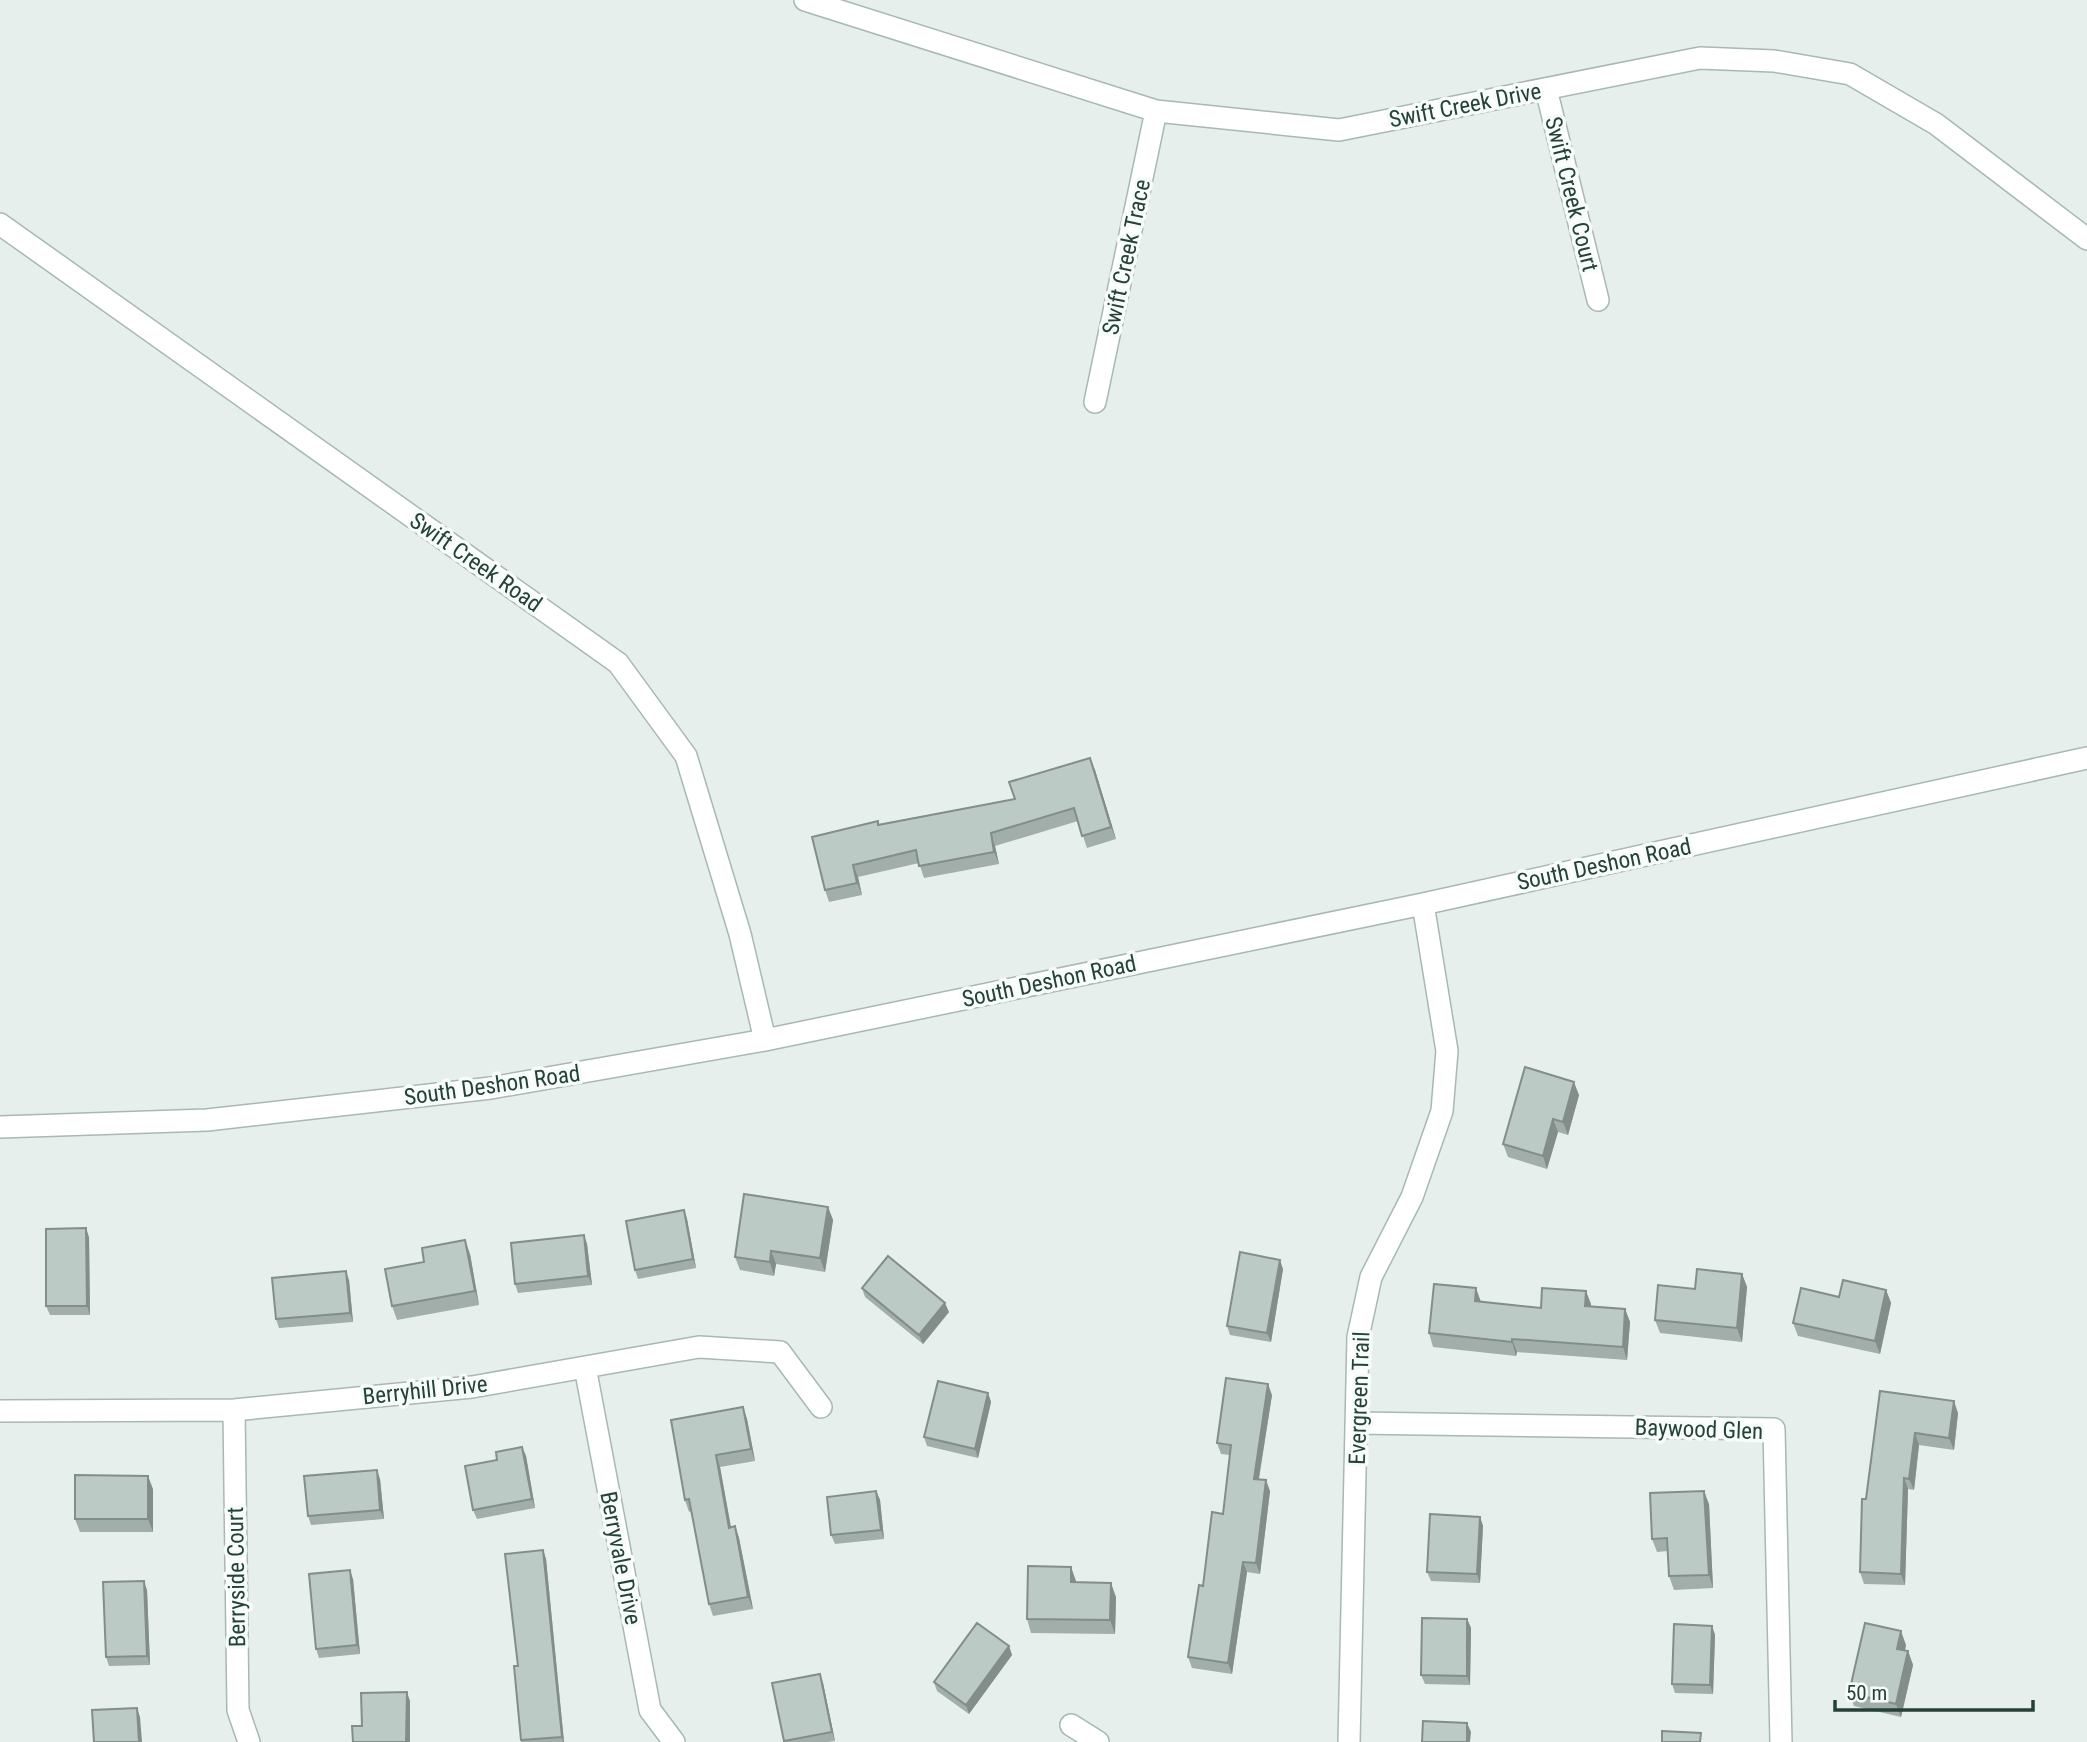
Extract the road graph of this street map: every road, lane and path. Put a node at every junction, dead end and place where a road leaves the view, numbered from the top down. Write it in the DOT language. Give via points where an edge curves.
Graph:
graph roads {
  1 [pos="805,0"];
  2 [pos="1546,89"];
  3 [pos="1156,111"];
  4 [pos="0,224"];
  5 [pos="2087,239"];
  6 [pos="1598,300"];
  7 [pos="1095,402"];
  8 [pos="2087,758"];
  9 [pos="1423,904"];
  10 [pos="765,1040"];
  11 [pos="0,1127"];
  12 [pos="585,1367"];
  13 [pos="821,1407"];
  14 [pos="234,1410"];
  15 [pos="0,1412"];
  16 [pos="1356,1423"];
  17 [pos="1071,1725"];
  18 [pos="249,1742"];
  19 [pos="674,1742"];
  20 [pos="1098,1742"];
  21 [pos="1349,1742"];
  22 [pos="1781,1742"];
  1 -- 3 [label="street, Swift Creek Drive"];
  2 -- 3 [label="street, Swift Creek Drive" via="1339,130"];
  2 -- 5 [label="street, Swift Creek Drive" via="1700,58 1774,61 1850,74 1936,124"];
  2 -- 6 [label="street, Swift Creek Court"];
  3 -- 7 [label="street, Swift Creek Trace"];
  4 -- 10 [label="street, Swift Creek Road" via="618,663 686,756 740,933"];
  8 -- 9 [label="street, South Deshon Road"];
  9 -- 10 [label="street, South Deshon Road"];
  9 -- 16 [label="street, Evergreen Trail" via="1447,1051 1442,1111 1412,1197 1371,1277 1358,1337"];
  10 -- 11 [label="street, South Deshon Road" via="491,1088 207,1120"];
  12 -- 13 [label="street, Berryhill Drive" via="699,1348 780,1352"];
  12 -- 14 [label="street, Berryhill Drive" via="472,1387"];
  12 -- 19 [label="street, Berryvale Drive" via="650,1710"];
  14 -- 15 [label="street, Berryhill Drive"];
  14 -- 18 [label="street, Berryside Court" via="238,1710"];
  16 -- 21 [label="street, Evergreen Trail"];
  16 -- 22 [label="street, Baywood Glen" via="1774,1429"];
  17 -- 20 [label="street"];
}
